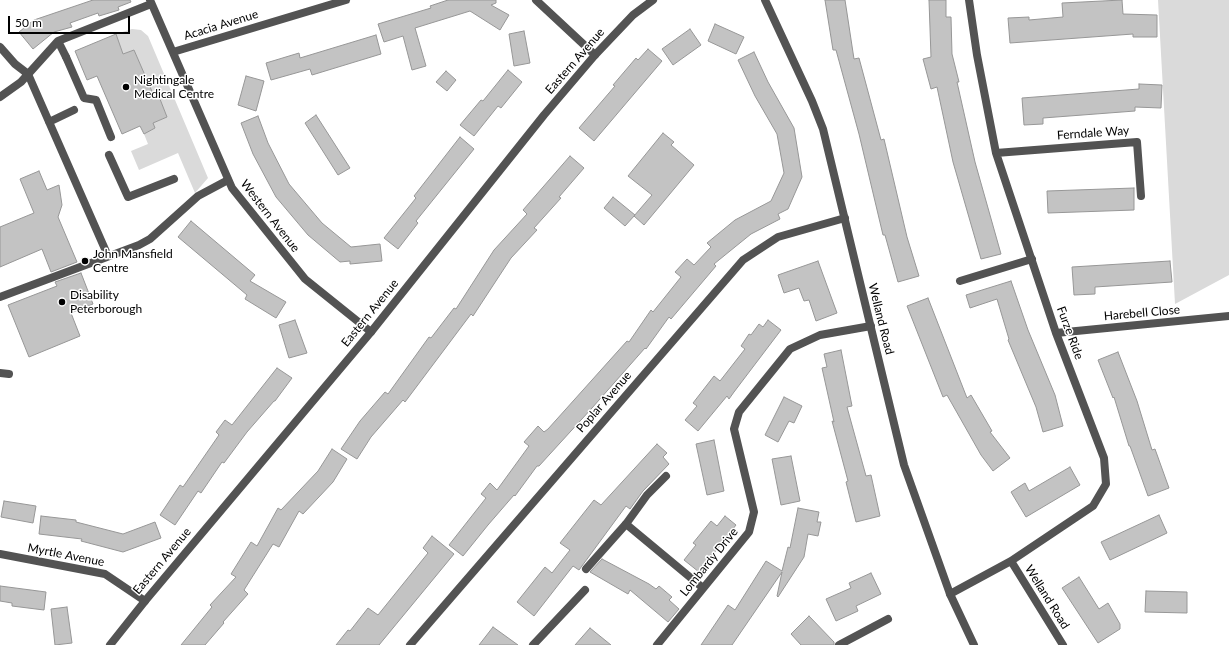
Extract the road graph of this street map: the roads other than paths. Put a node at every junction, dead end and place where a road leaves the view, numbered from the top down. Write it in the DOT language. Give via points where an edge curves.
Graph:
graph roads {
  1 [pos="346,0"];
  2 [pos="536,0"];
  3 [pos="653,0"];
  4 [pos="766,0"];
  5 [pos="969,0"];
  6 [pos="150,2"];
  7 [pos="58,42"];
  8 [pos="0,46"];
  9 [pos="173,52"];
  10 [pos="594,55"];
  11 [pos="28,74"];
  12 [pos="0,97"];
  13 [pos="74,110"];
  14 [pos="49,122"];
  15 [pos="111,137"];
  16 [pos="996,153"];
  17 [pos="109,155"];
  18 [pos="174,179"];
  19 [pos="228,180"];
  20 [pos="1141,196"];
  21 [pos="845,218"];
  22 [pos="108,256"];
  23 [pos="1032,259"];
  24 [pos="960,281"];
  25 [pos="0,297"];
  26 [pos="1229,316"];
  27 [pos="871,326"];
  28 [pos="371,332"];
  29 [pos="1056,332"];
  30 [pos="0,373"];
  31 [pos="9,374"];
  32 [pos="666,476"];
  33 [pos="626,524"];
  34 [pos="0,554"];
  35 [pos="1011,561"];
  36 [pos="586,569"];
  37 [pos="703,588"];
  38 [pos="585,590"];
  39 [pos="950,594"];
  40 [pos="145,601"];
  41 [pos="888,619"];
  42 [pos="110,645"];
  43 [pos="410,645"];
  44 [pos="533,645"];
  45 [pos="657,645"];
  46 [pos="839,645"];
  47 [pos="974,645"];
  48 [pos="1063,645"];
  1 -- 9 [label="street, Acacia Avenue"];
  2 -- 10 [label="street"];
  3 -- 10 [label="street, Eastern Avenue" via="633,15"];
  4 -- 21 [label="street, Welland Road" via="823,129"];
  5 -- 16 [label="street, Furze Ride"];
  6 -- 7 [label="street"];
  6 -- 9 [label="street, Western Avenue"];
  7 -- 11 [label="street"];
  7 -- 15 [label="street" via="84,98 96,100"];
  8 -- 11 [label="street" via="15,64"];
  9 -- 19 [label="street, Western Avenue"];
  10 -- 28 [label="street, Eastern Avenue"];
  11 -- 12 [label="street"];
  11 -- 14 [label="street"];
  13 -- 14 [label="street"];
  14 -- 22 [label="street"];
  16 -- 20 [label="street, Ferndale Way" via="1137,142"];
  16 -- 23 [label="street, Furze Ride"];
  17 -- 18 [label="street" via="128,197"];
  19 -- 22 [label="street" via="198,196 150,239"];
  19 -- 28 [label="street, Western Avenue" via="304,280"];
  21 -- 27 [label="street, Welland Road"];
  21 -- 43 [label="street, Poplar Avenue" via="778,237 743,260"];
  22 -- 25 [label="street"];
  23 -- 24 [label="street"];
  23 -- 29 [label="street, Furze Ride"];
  26 -- 29 [label="street, Harebell Close"];
  27 -- 37 [label="street, Lombardy Drive" via="820,335 790,349 738,412 734,429 754,512 749,532"];
  27 -- 39 [label="street, Welland Road" via="904,465"];
  28 -- 40 [label="street, Eastern Avenue"];
  29 -- 35 [label="street, Furze Ride" via="1104,458 1106,484 1093,506"];
  30 -- 31 [label="street"];
  32 -- 33 [label="street" via="647,495"];
  33 -- 36 [label="street"];
  33 -- 37 [label="street"];
  34 -- 40 [label="street, Myrtle Avenue" via="106,574"];
  35 -- 39 [label="street, Furze Ride"];
  35 -- 48 [label="street, Welland Road"];
  37 -- 45 [label="street, Lombardy Drive"];
  38 -- 44 [label="street"];
  39 -- 47 [label="street, Welland Road"];
  40 -- 42 [label="street, Eastern Avenue"];
  41 -- 46 [label="street"];
}
